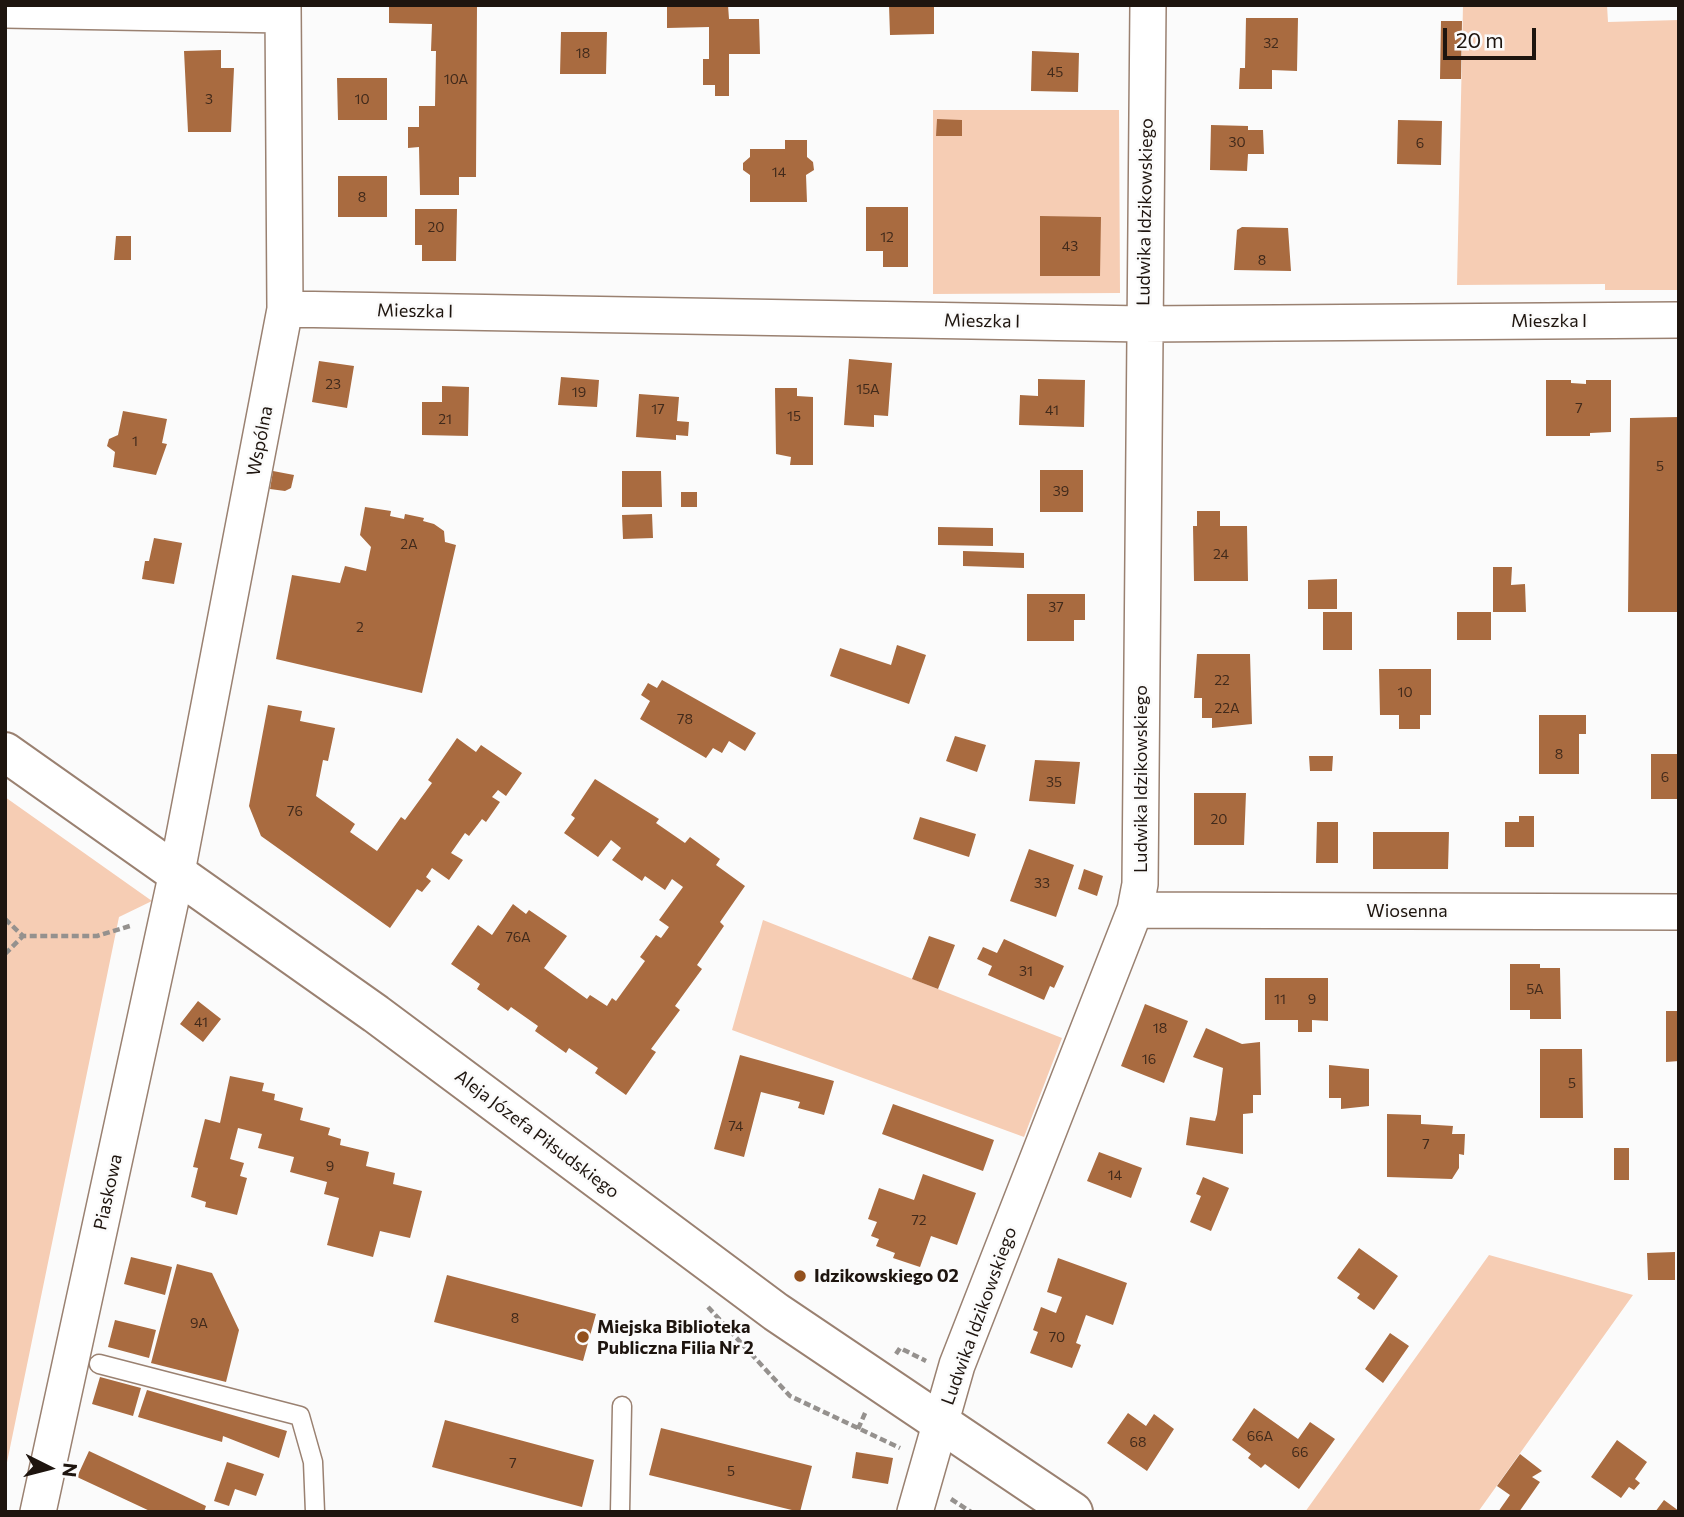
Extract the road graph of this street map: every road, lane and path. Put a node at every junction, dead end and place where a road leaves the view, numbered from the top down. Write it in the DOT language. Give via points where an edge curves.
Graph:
graph roads {
  1 [pos="1148,5"];
  2 [pos="5,10"];
  3 [pos="283,10"];
  4 [pos="285,309"];
  5 [pos="1679,320"];
  6 [pos="1143,324"];
  7 [pos="5,752"];
  8 [pos="174,888"];
  9 [pos="1135,911"];
  10 [pos="1679,912"];
  11 [pos="5,919"];
  12 [pos="23,936"];
  13 [pos="5,954"];
  14 [pos="99,1364"];
  15 [pos="622,1406"];
  16 [pos="941,1421"];
  17 [pos="930,1504"];
  18 [pos="38,1512"];
  19 [pos="315,1512"];
  20 [pos="620,1512"];
  21 [pos="971,1512"];
  22 [pos="1073,1512"];
  1 -- 6 [label="street, Ludwika Idzikowskiego"];
  2 -- 3 [label="street"];
  3 -- 4 [label="street, Wspólna"];
  4 -- 6 [label="street, Mieszka I"];
  4 -- 8 [label="street, Wspólna"];
  5 -- 6 [label="street, Mieszka I"];
  6 -- 9 [label="street, Ludwika Idzikowskiego" via="1140,884"];
  7 -- 8 [label="main road, Aleja Józefa Piłsudskiego"];
  8 -- 12 [label="path" via="141,923 97,936"];
  8 -- 16 [label="main road, Aleja Józefa Piłsudskiego" via="387,1022 776,1312"];
  8 -- 18 [label="street, Piaskowa"];
  9 -- 10 [label="street, Wiosenna"];
  9 -- 16 [label="street, Ludwika Idzikowskiego" via="960,1357"];
  11 -- 12 [label="path"];
  12 -- 13 [label="path"];
  14 -- 19 [label="lane" via="300,1416 313,1462"];
  15 -- 20 [label="lane"];
  16 -- 17 [label="street, Ludwika Idzikowskiego"];
  16 -- 22 [label="main road, Aleja Józefa Piłsudskiego"];
  17 -- 21 [label="path"];
}
